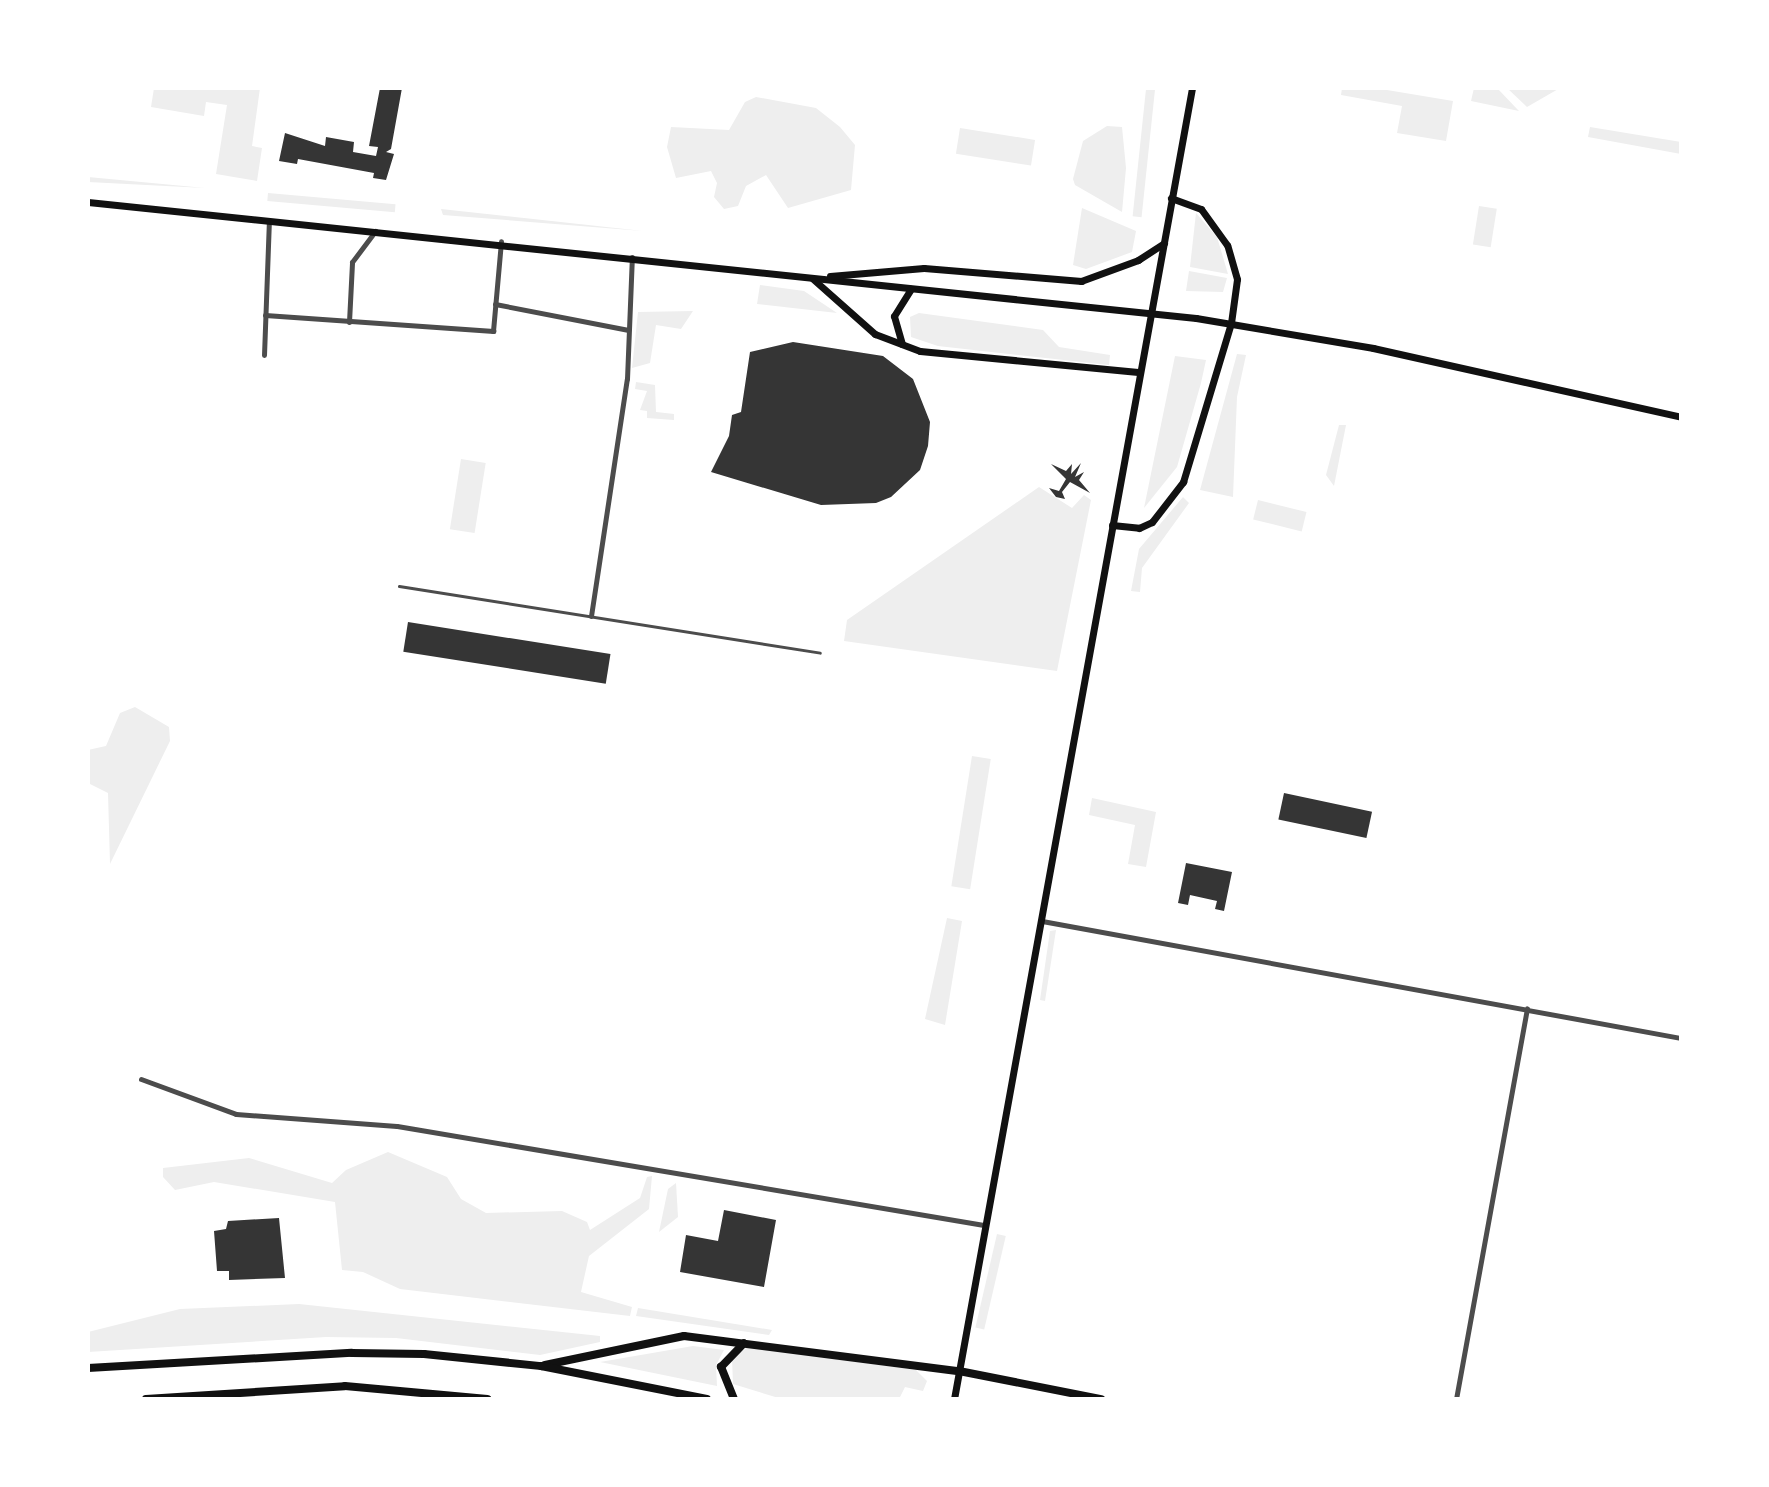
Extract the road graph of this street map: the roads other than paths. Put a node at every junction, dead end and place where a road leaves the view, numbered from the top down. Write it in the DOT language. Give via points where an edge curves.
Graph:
graph roads {
  1 [pos="1192,88"];
  2 [pos="1171,198"];
  3 [pos="88,202"];
  4 [pos="270,220"];
  5 [pos="375,230"];
  6 [pos="501,241"];
  7 [pos="1164,243"];
  8 [pos="632,256"];
  9 [pos="812,278"];
  10 [pos="911,289"];
  11 [pos="495,304"];
  12 [pos="265,315"];
  13 [pos="349,322"];
  14 [pos="1231,323"];
  15 [pos="629,330"];
  16 [pos="902,344"];
  17 [pos="264,355"];
  18 [pos="1138,372"];
  19 [pos="1681,417"];
  20 [pos="1112,525"];
  21 [pos="399,586"];
  22 [pos="591,616"];
  23 [pos="820,653"];
  24 [pos="1042,921"];
  25 [pos="1527,1008"];
  26 [pos="1681,1038"];
  27 [pos="141,1079"];
  28 [pos="984,1225"];
  29 [pos="745,1342"];
  30 [pos="541,1366"];
  31 [pos="88,1368"];
  32 [pos="959,1371"];
  33 [pos="146,1399"];
  34 [pos="487,1399"];
  35 [pos="707,1399"];
  36 [pos="734,1399"];
  37 [pos="954,1399"];
  38 [pos="1101,1399"];
  39 [pos="1456,1399"];
  1 -- 2 [label="main road"];
  2 -- 7 [label="main road"];
  2 -- 14 [label="main road" via="1201,209 1227,245 1237,279"];
  3 -- 4 [label="main road"];
  4 -- 5 [label="main road"];
  4 -- 12 [label="street"];
  5 -- 6 [label="main road"];
  5 -- 13 [label="street" via="352,262"];
  6 -- 8 [label="main road"];
  6 -- 11 [label="street"];
  7 -- 9 [label="main road" via="1138,260 1081,281 924,268"];
  7 -- 18 [label="main road"];
  8 -- 9 [label="main road"];
  8 -- 15 [label="street"];
  9 -- 10 [label="main road"];
  9 -- 16 [label="main road" via="875,334"];
  10 -- 14 [label="main road"];
  10 -- 16 [label="main road" via="894,316"];
  11 -- 13 [label="street" via="493,331"];
  11 -- 15 [label="street"];
  12 -- 13 [label="street"];
  12 -- 17 [label="street"];
  14 -- 19 [label="main road" via="1373,348"];
  14 -- 20 [label="main road" via="1183,482 1152,522 1139,528"];
  15 -- 22 [label="street" via="627,379"];
  16 -- 18 [label="main road" via="953,356"];
  18 -- 20 [label="main road"];
  20 -- 24 [label="main road"];
  21 -- 22 [label="lane"];
  22 -- 23 [label="lane"];
  24 -- 25 [label="street"];
  24 -- 28 [label="main road"];
  25 -- 26 [label="street"];
  25 -- 39 [label="street"];
  27 -- 28 [label="street" via="236,1114 397,1126"];
  28 -- 32 [label="main road"];
  29 -- 30 [label="main road" via="684,1336"];
  29 -- 32 [label="main road"];
  29 -- 36 [label="main road" via="721,1367"];
  30 -- 31 [label="main road" via="352,1353"];
  30 -- 35 [label="main road"];
  32 -- 37 [label="main road"];
  32 -- 38 [label="main road"];
  33 -- 34 [label="main road" via="345,1386"];
}
